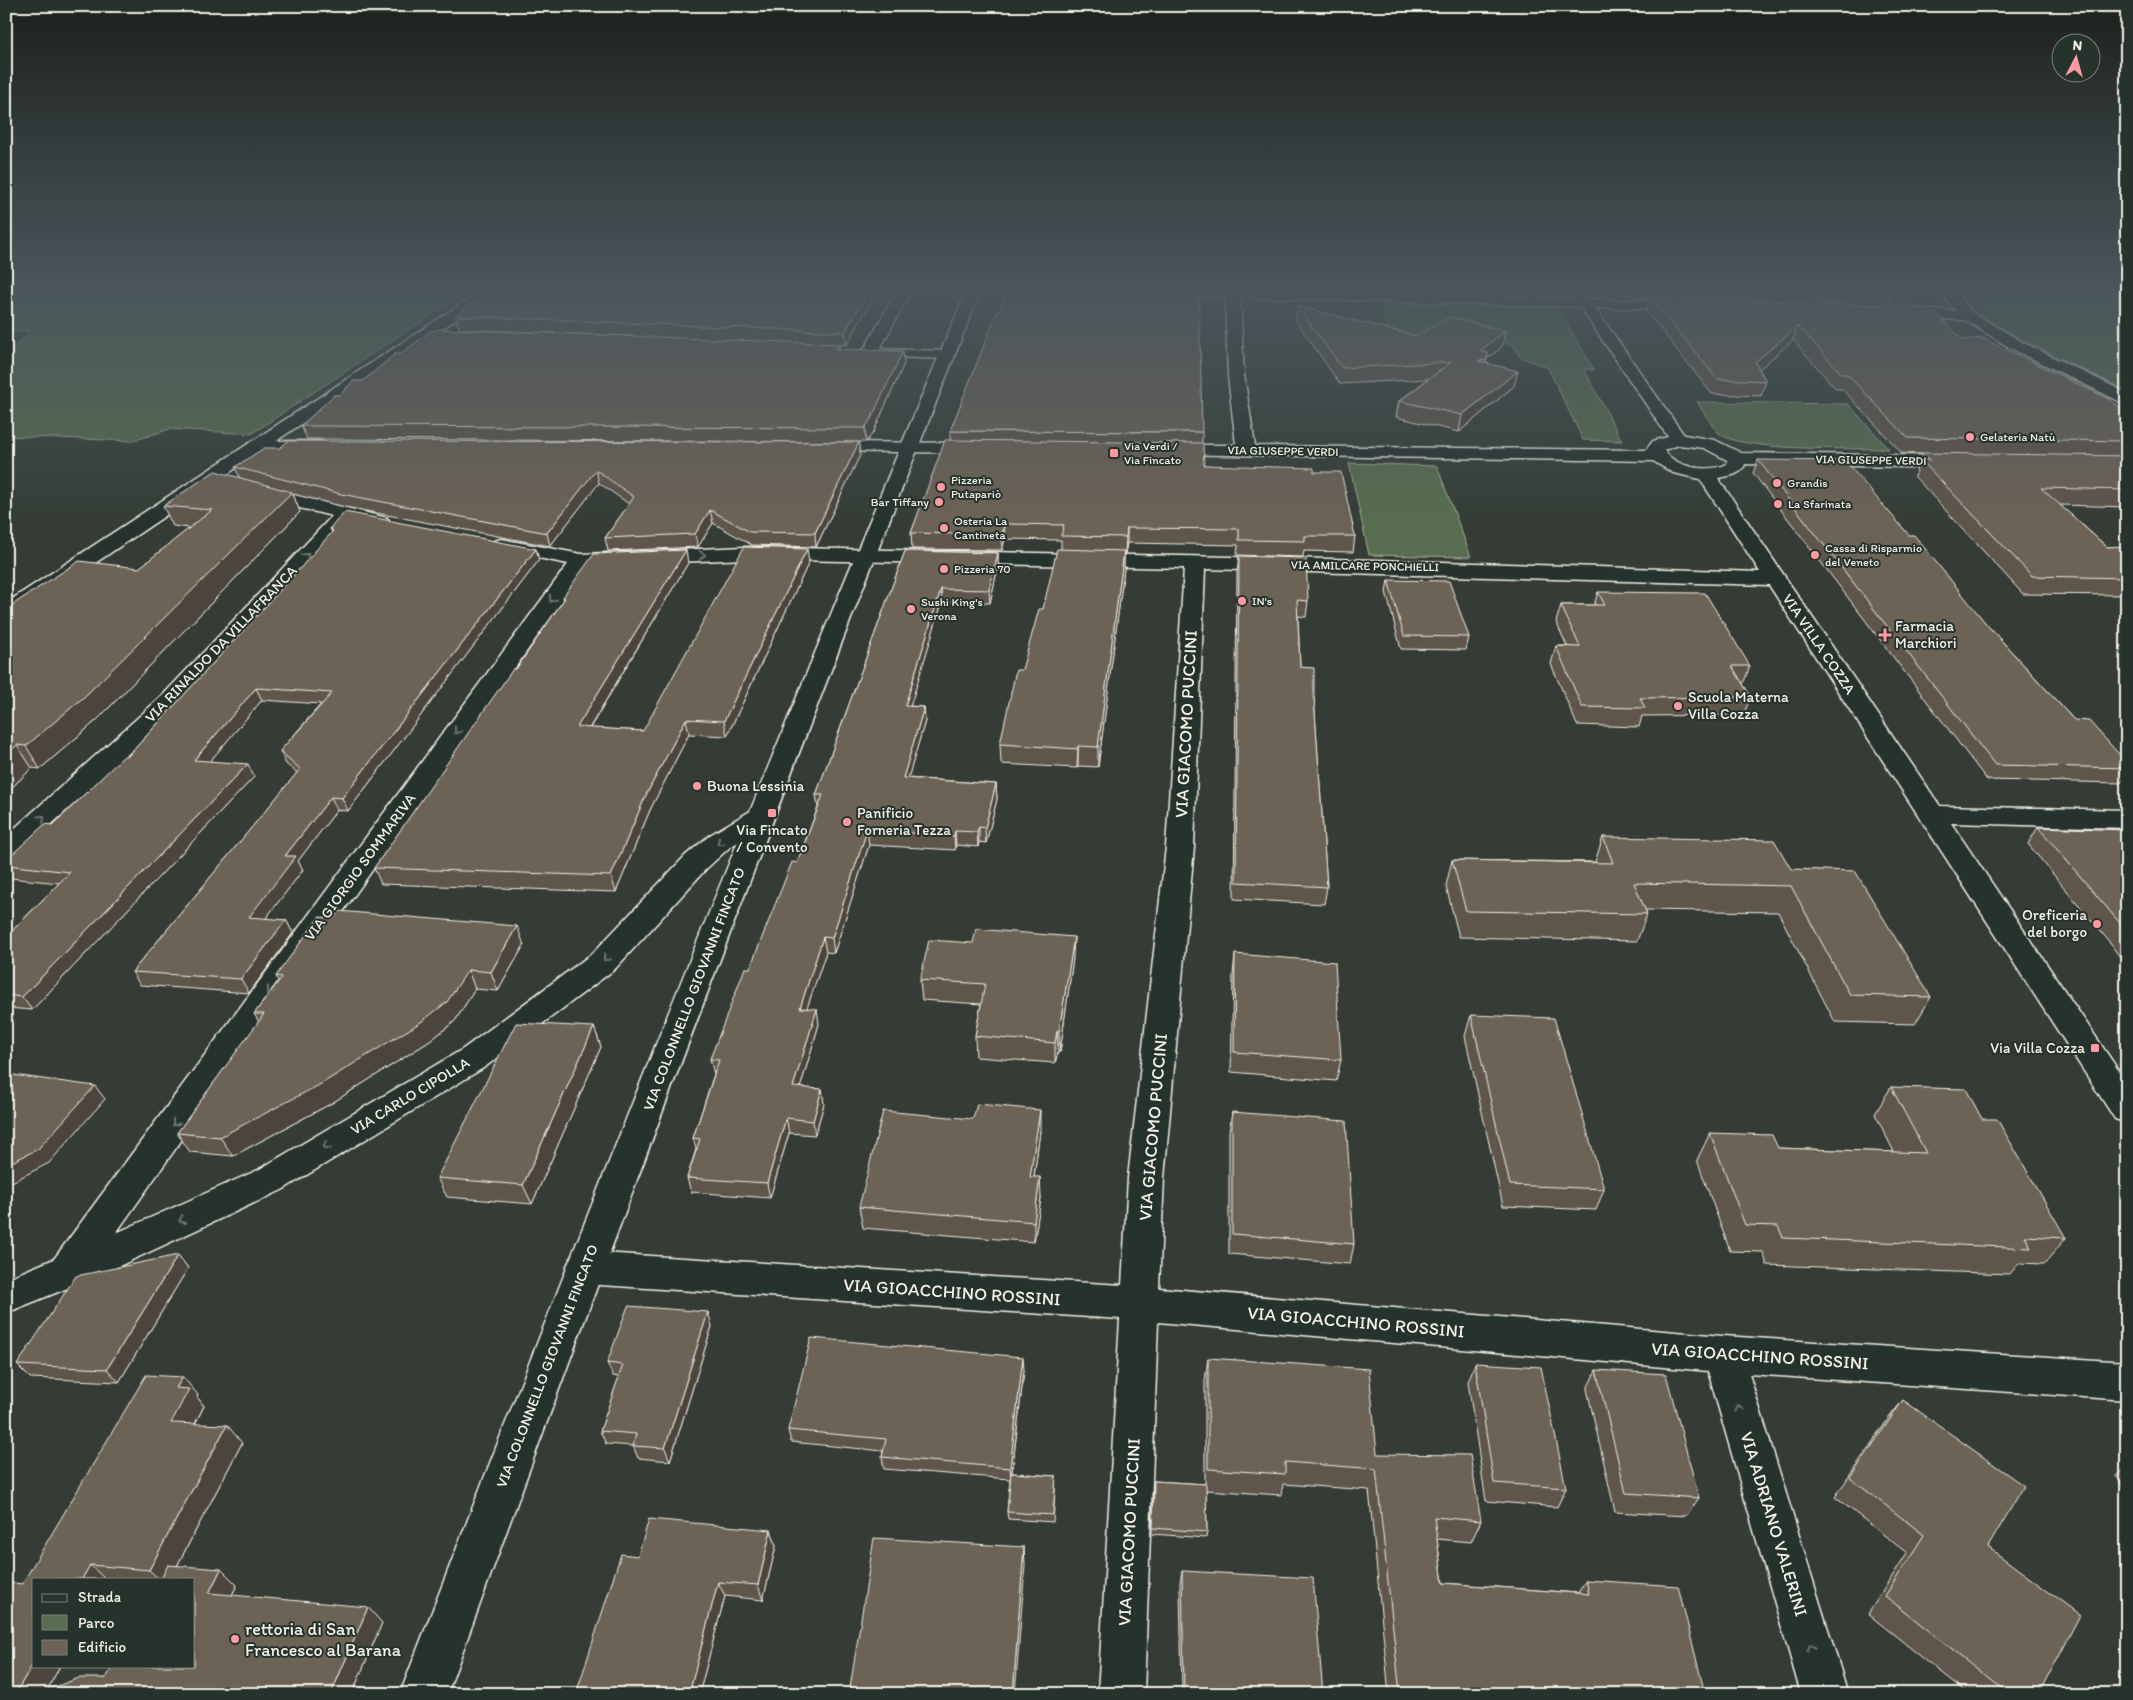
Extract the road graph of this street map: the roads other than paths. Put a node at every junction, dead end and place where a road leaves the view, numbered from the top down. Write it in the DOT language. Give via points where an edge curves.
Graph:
graph roads {
  1 [pos="375,366"];
  2 [pos="942,366"];
  3 [pos="1236,366"];
  4 [pos="1628,366"];
  5 [pos="2059,366"];
  6 [pos="2127,400"];
  7 [pos="1679,440"];
  8 [pos="256,446"];
  9 [pos="334,446"];
  10 [pos="806,447"];
  11 [pos="909,448"];
  12 [pos="999,448"];
  13 [pos="1146,449"];
  14 [pos="1246,450"];
  15 [pos="1657,456"];
  16 [pos="1736,458"];
  17 [pos="1970,462"];
  18 [pos="1706,474"];
  19 [pos="207,479"];
  20 [pos="344,515"];
  21 [pos="401,526"];
  22 [pos="486,542"];
  23 [pos="864,556"];
  24 [pos="580,560"];
  25 [pos="1195,562"];
  26 [pos="1776,579"];
  27 [pos="6,613"];
  28 [pos="1932,814"];
  29 [pos="761,816"];
  30 [pos="2127,818"];
  31 [pos="6,851"];
  32 [pos="2127,1110"];
  33 [pos="585,1268"];
  34 [pos="68,1270"];
  35 [pos="6,1296"];
  36 [pos="1140,1303"];
  37 [pos="1723,1354"];
  38 [pos="2127,1381"];
  39 [pos="423,1694"];
  40 [pos="1121,1694"];
  41 [pos="1824,1694"];
  1 -- 8 [label="street"];
  2 -- 11 [label="street, VIA COLONNELLO GIOVANNI FINCATO"];
  3 -- 14 [label="street"];
  4 -- 7 [label="street"];
  5 -- 6 [label="street"];
  7 -- 15 [label="street, VIA GIUSEPPE VERDI" via="1659,445 1655,450"];
  7 -- 16 [label="street, VIA GIUSEPPE VERDI" via="1713,445"];
  8 -- 9 [label="street"];
  8 -- 19 [label="street"];
  10 -- 11 [label="street"];
  11 -- 12 [label="street"];
  11 -- 23 [label="street, VIA COLONNELLO GIOVANNI FINCATO"];
  13 -- 14 [label="street, VIA GIUSEPPE VERDI"];
  14 -- 15 [label="street, VIA GIUSEPPE VERDI"];
  15 -- 18 [label="street" via="1681,470"];
  16 -- 17 [label="street, VIA GIUSEPPE VERDI"];
  16 -- 18 [label="street" via="1732,470"];
  18 -- 26 [label="street, VIA VILLA COZZA"];
  19 -- 20 [label="street"];
  19 -- 27 [label="street"];
  20 -- 21 [label="street"];
  31 -- 20 [label="street, VIA RINALDO DA VILLAFRANCA, one-way" via="172,700"];
  22 -- 24 [label="street, VIA AMILCARE PONCHIELLI"];
  24 -- 23 [label="street, VIA AMILCARE PONCHIELLI, one-way" via="746,553"];
  23 -- 25 [label="street, VIA AMILCARE PONCHIELLI"];
  23 -- 29 [label="street, VIA COLONNELLO GIOVANNI FINCATO"];
  24 -- 34 [label="street, VIA GIORGIO SOMMARIVA, one-way"];
  25 -- 26 [label="street, VIA AMILCARE PONCHIELLI"];
  25 -- 36 [label="street, VIA GIACOMO PUCCINI" via="1180,846 1146,1178"];
  26 -- 28 [label="street, VIA VILLA COZZA"];
  28 -- 30 [label="street"];
  28 -- 32 [label="street, VIA VILLA COZZA"];
  29 -- 33 [label="street, VIA COLONNELLO GIOVANNI FINCATO"];
  29 -- 34 [label="street, VIA CARLO CIPOLLA, one-way" via="720,841 696,862 604,961 474,1058 270,1180"];
  33 -- 36 [label="street, VIA GIOACCHINO ROSSINI"];
  33 -- 39 [label="street, VIA COLONNELLO GIOVANNI FINCATO"];
  34 -- 35 [label="street, VIA CARLO CIPOLLA"];
  36 -- 37 [label="street, VIA GIOACCHINO ROSSINI"];
  36 -- 40 [label="street, VIA GIACOMO PUCCINI"];
  37 -- 38 [label="street, VIA GIOACCHINO ROSSINI"];
  41 -- 37 [label="street, VIA ADRIANO VALERINI, one-way"];
}
